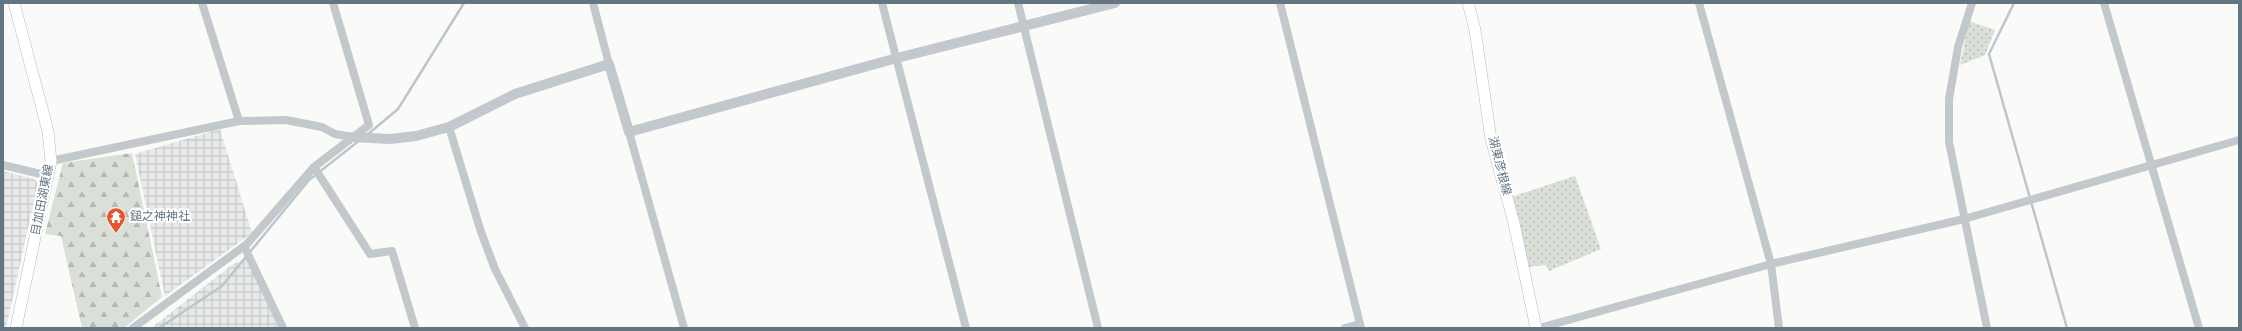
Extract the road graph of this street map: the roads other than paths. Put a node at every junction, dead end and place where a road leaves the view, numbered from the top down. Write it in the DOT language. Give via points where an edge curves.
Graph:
graph roads {
  1 [pos="14,3"];
  2 [pos="202,3"];
  3 [pos="333,3"];
  4 [pos="593,3"];
  5 [pos="882,3"];
  6 [pos="1018,3"];
  7 [pos="1115,3"];
  8 [pos="1280,3"];
  9 [pos="1468,3"];
  10 [pos="1699,3"];
  11 [pos="1972,3"];
  12 [pos="2104,3"];
  13 [pos="1024,26"];
  14 [pos="897,58"];
  15 [pos="609,64"];
  16 [pos="239,121"];
  17 [pos="449,128"];
  18 [pos="629,132"];
  19 [pos="352,137"];
  20 [pos="2239,140"];
  21 [pos="52,161"];
  22 [pos="3,165"];
  23 [pos="2152,165"];
  24 [pos="314,166"];
  25 [pos="49,176"];
  26 [pos="1964,219"];
  27 [pos="244,246"];
  28 [pos="1771,264"];
  29 [pos="1361,326"];
  30 [pos="16,328"];
  31 [pos="133,328"];
  32 [pos="283,328"];
  33 [pos="415,328"];
  34 [pos="525,328"];
  35 [pos="684,328"];
  36 [pos="966,328"];
  37 [pos="1098,328"];
  38 [pos="1345,328"];
  39 [pos="1536,328"];
  40 [pos="1539,328"];
  41 [pos="1778,328"];
  42 [pos="1987,328"];
  43 [pos="2199,328"];
  1 -- 21 [label="main road, 目加田湖東線" via="48,131"];
  2 -- 16 [label="street"];
  3 -- 19 [label="street" via="369,125"];
  4 -- 15 [label="street"];
  5 -- 14 [label="street"];
  6 -- 13 [label="street"];
  7 -- 13 [label="street"];
  8 -- 29 [label="street"];
  9 -- 39 [label="main road, 湖東彦根線" via="1475,30 1491,138 1514,223"];
  10 -- 28 [label="street"];
  11 -- 26 [label="street" via="1958,47 1948,100 1949,142"];
  12 -- 23 [label="street"];
  13 -- 14 [label="street"];
  13 -- 37 [label="street"];
  14 -- 18 [label="street"];
  14 -- 36 [label="street"];
  15 -- 17 [label="street" via="515,94"];
  15 -- 18 [label="street"];
  16 -- 19 [label="street" via="286,120 322,127 335,134"];
  16 -- 21 [label="street"];
  17 -- 19 [label="street" via="390,140"];
  17 -- 34 [label="street" via="495,269"];
  18 -- 35 [label="street"];
  19 -- 24 [label="street"];
  20 -- 23 [label="street"];
  21 -- 25 [label="main road, 目加田湖東線"];
  22 -- 25 [label="street"];
  23 -- 26 [label="street"];
  23 -- 43 [label="street"];
  24 -- 27 [label="street"];
  24 -- 33 [label="street" via="370,254 392,251"];
  25 -- 30 [label="main road, 目加田湖東線"];
  26 -- 28 [label="street"];
  26 -- 42 [label="street"];
  27 -- 31 [label="street"];
  27 -- 32 [label="street"];
  28 -- 40 [label="street"];
  28 -- 41 [label="street"];
  29 -- 38 [label="street"];
}
